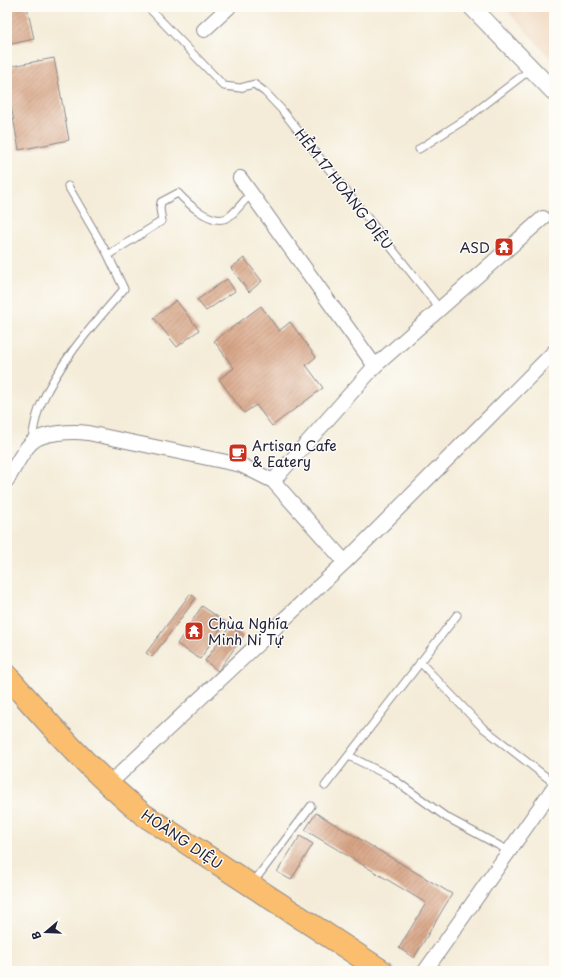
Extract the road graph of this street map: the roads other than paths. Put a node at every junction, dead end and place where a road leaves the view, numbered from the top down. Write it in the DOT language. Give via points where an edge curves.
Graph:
graph roads {
  1 [pos="148,7"];
  2 [pos="229,7"];
  3 [pos="472,7"];
  4 [pos="204,30"];
  5 [pos="531,68"];
  6 [pos="554,92"];
  7 [pos="419,149"];
  8 [pos="240,178"];
  9 [pos="68,186"];
  10 [pos="252,193"];
  11 [pos="543,218"];
  12 [pos="108,255"];
  13 [pos="440,309"];
  14 [pos="554,352"];
  15 [pos="375,366"];
  16 [pos="31,443"];
  17 [pos="7,480"];
  18 [pos="273,481"];
  19 [pos="345,562"];
  20 [pos="457,614"];
  21 [pos="420,662"];
  22 [pos="7,676"];
  23 [pos="349,756"];
  24 [pos="554,783"];
  25 [pos="108,785"];
  26 [pos="325,786"];
  27 [pos="554,787"];
  28 [pos="311,806"];
  29 [pos="509,851"];
  30 [pos="251,885"];
  31 [pos="382,971"];
  32 [pos="425,971"];
  1 -- 13 [label="lane, HẺM 17 HOÀNG DIỆU" via="224,86 240,88 254,84 265,92"];
  2 -- 4 [label="street"];
  3 -- 5 [label="street"];
  5 -- 6 [label="street"];
  5 -- 7 [label="lane" via="466,119"];
  8 -- 10 [label="street"];
  9 -- 12 [label="lane"];
  10 -- 12 [label="lane" via="227,218 220,218 191,207 178,193 161,202 162,222"];
  10 -- 15 [label="street"];
  11 -- 13 [label="street"];
  12 -- 16 [label="lane" via="124,289 84,336 50,386 40,405"];
  13 -- 15 [label="street"];
  14 -- 19 [label="street"];
  15 -- 18 [label="street"];
  16 -- 17 [label="street"];
  16 -- 18 [label="street" via="69,431 88,433 240,465"];
  18 -- 19 [label="street"];
  19 -- 25 [label="street"];
  20 -- 21 [label="lane"];
  21 -- 23 [label="lane"];
  21 -- 24 [label="lane" via="482,727"];
  22 -- 25 [label="main road, HOÀNG DIỆU"];
  23 -- 26 [label="lane"];
  23 -- 29 [label="lane" via="389,776 446,817"];
  25 -- 30 [label="main road, HOÀNG DIỆU" via="144,815"];
  27 -- 29 [label="street"];
  28 -- 30 [label="lane"];
  29 -- 32 [label="street"];
  30 -- 31 [label="main road, HOÀNG DIỆU"];
}
